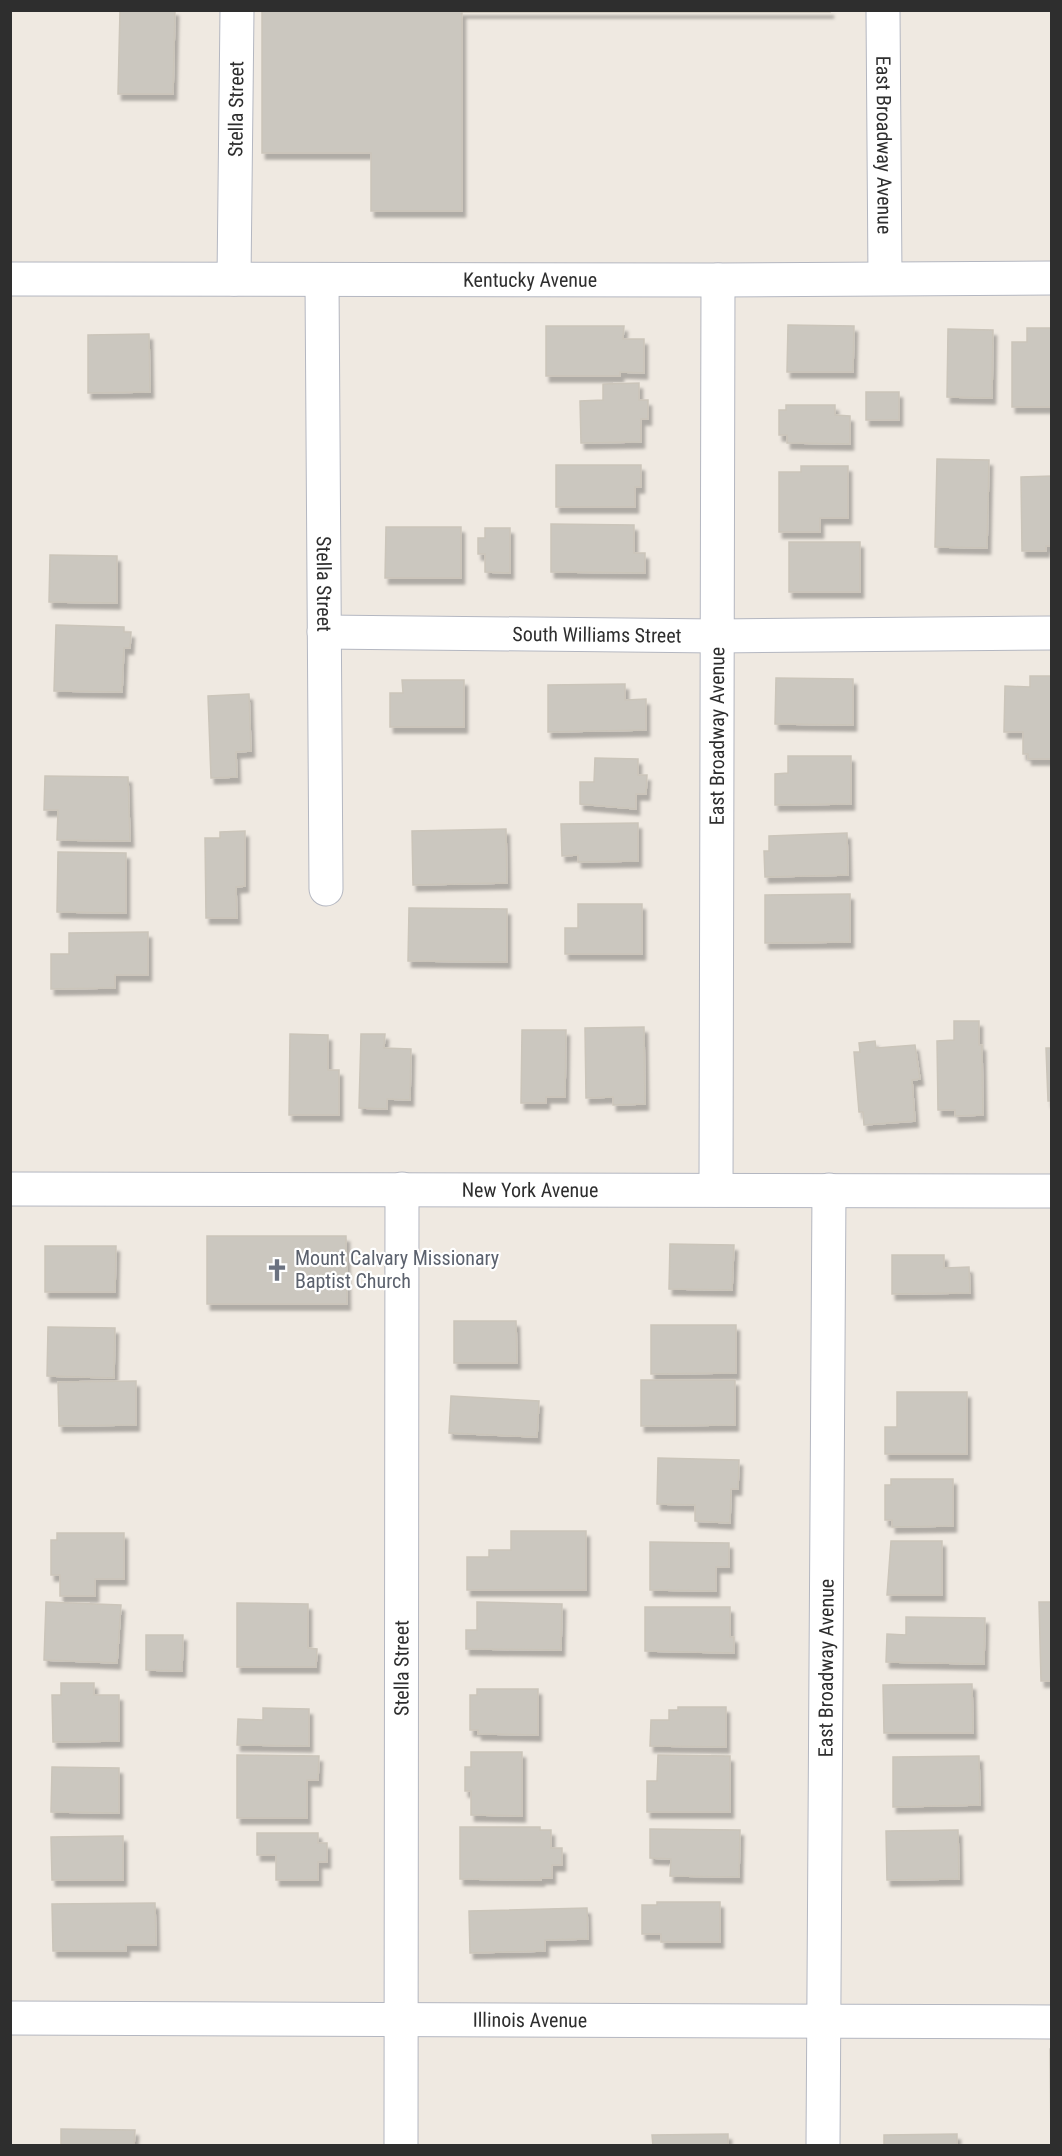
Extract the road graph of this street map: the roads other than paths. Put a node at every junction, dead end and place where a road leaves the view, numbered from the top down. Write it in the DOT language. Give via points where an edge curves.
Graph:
graph roads {
  1 [pos="237,10"];
  2 [pos="883,10"];
  3 [pos="885,278"];
  4 [pos="1052,278"];
  5 [pos="10,279"];
  6 [pos="234,279"];
  7 [pos="322,280"];
  8 [pos="718,280"];
  9 [pos="324,632"];
  10 [pos="1052,633"];
  11 [pos="717,636"];
  12 [pos="326,889"];
  13 [pos="10,1189"];
  14 [pos="402,1189"];
  15 [pos="716,1190"];
  16 [pos="829,1190"];
  17 [pos="1052,1191"];
  18 [pos="10,2018"];
  19 [pos="401,2019"];
  20 [pos="824,2021"];
  21 [pos="1052,2022"];
  22 [pos="401,2145"];
  23 [pos="823,2145"];
  1 -- 6 [label="street, Stella Street"];
  2 -- 3 [label="street, East Broadway Avenue"];
  3 -- 4 [label="street, Kentucky Avenue"];
  3 -- 8 [label="street, Kentucky Avenue"];
  5 -- 6 [label="street, Kentucky Avenue"];
  6 -- 7 [label="street, Kentucky Avenue"];
  7 -- 8 [label="street, Kentucky Avenue"];
  7 -- 9 [label="street, Stella Street"];
  8 -- 11 [label="street, East Broadway Avenue"];
  9 -- 11 [label="street, South Williams Street"];
  9 -- 12 [label="street, Stella Street"];
  10 -- 11 [label="street, South Williams Street"];
  11 -- 15 [label="street, East Broadway Avenue"];
  13 -- 14 [label="street, New York Avenue"];
  14 -- 15 [label="street, New York Avenue"];
  14 -- 19 [label="street, Stella Street"];
  15 -- 16 [label="street, New York Avenue"];
  16 -- 17 [label="street, New York Avenue"];
  16 -- 20 [label="street, East Broadway Avenue"];
  18 -- 19 [label="street, Illinois Avenue"];
  19 -- 20 [label="street, Illinois Avenue"];
  19 -- 22 [label="street, Stella Street"];
  20 -- 21 [label="street, Illinois Avenue"];
  20 -- 23 [label="street, East Broadway Avenue"];
}
